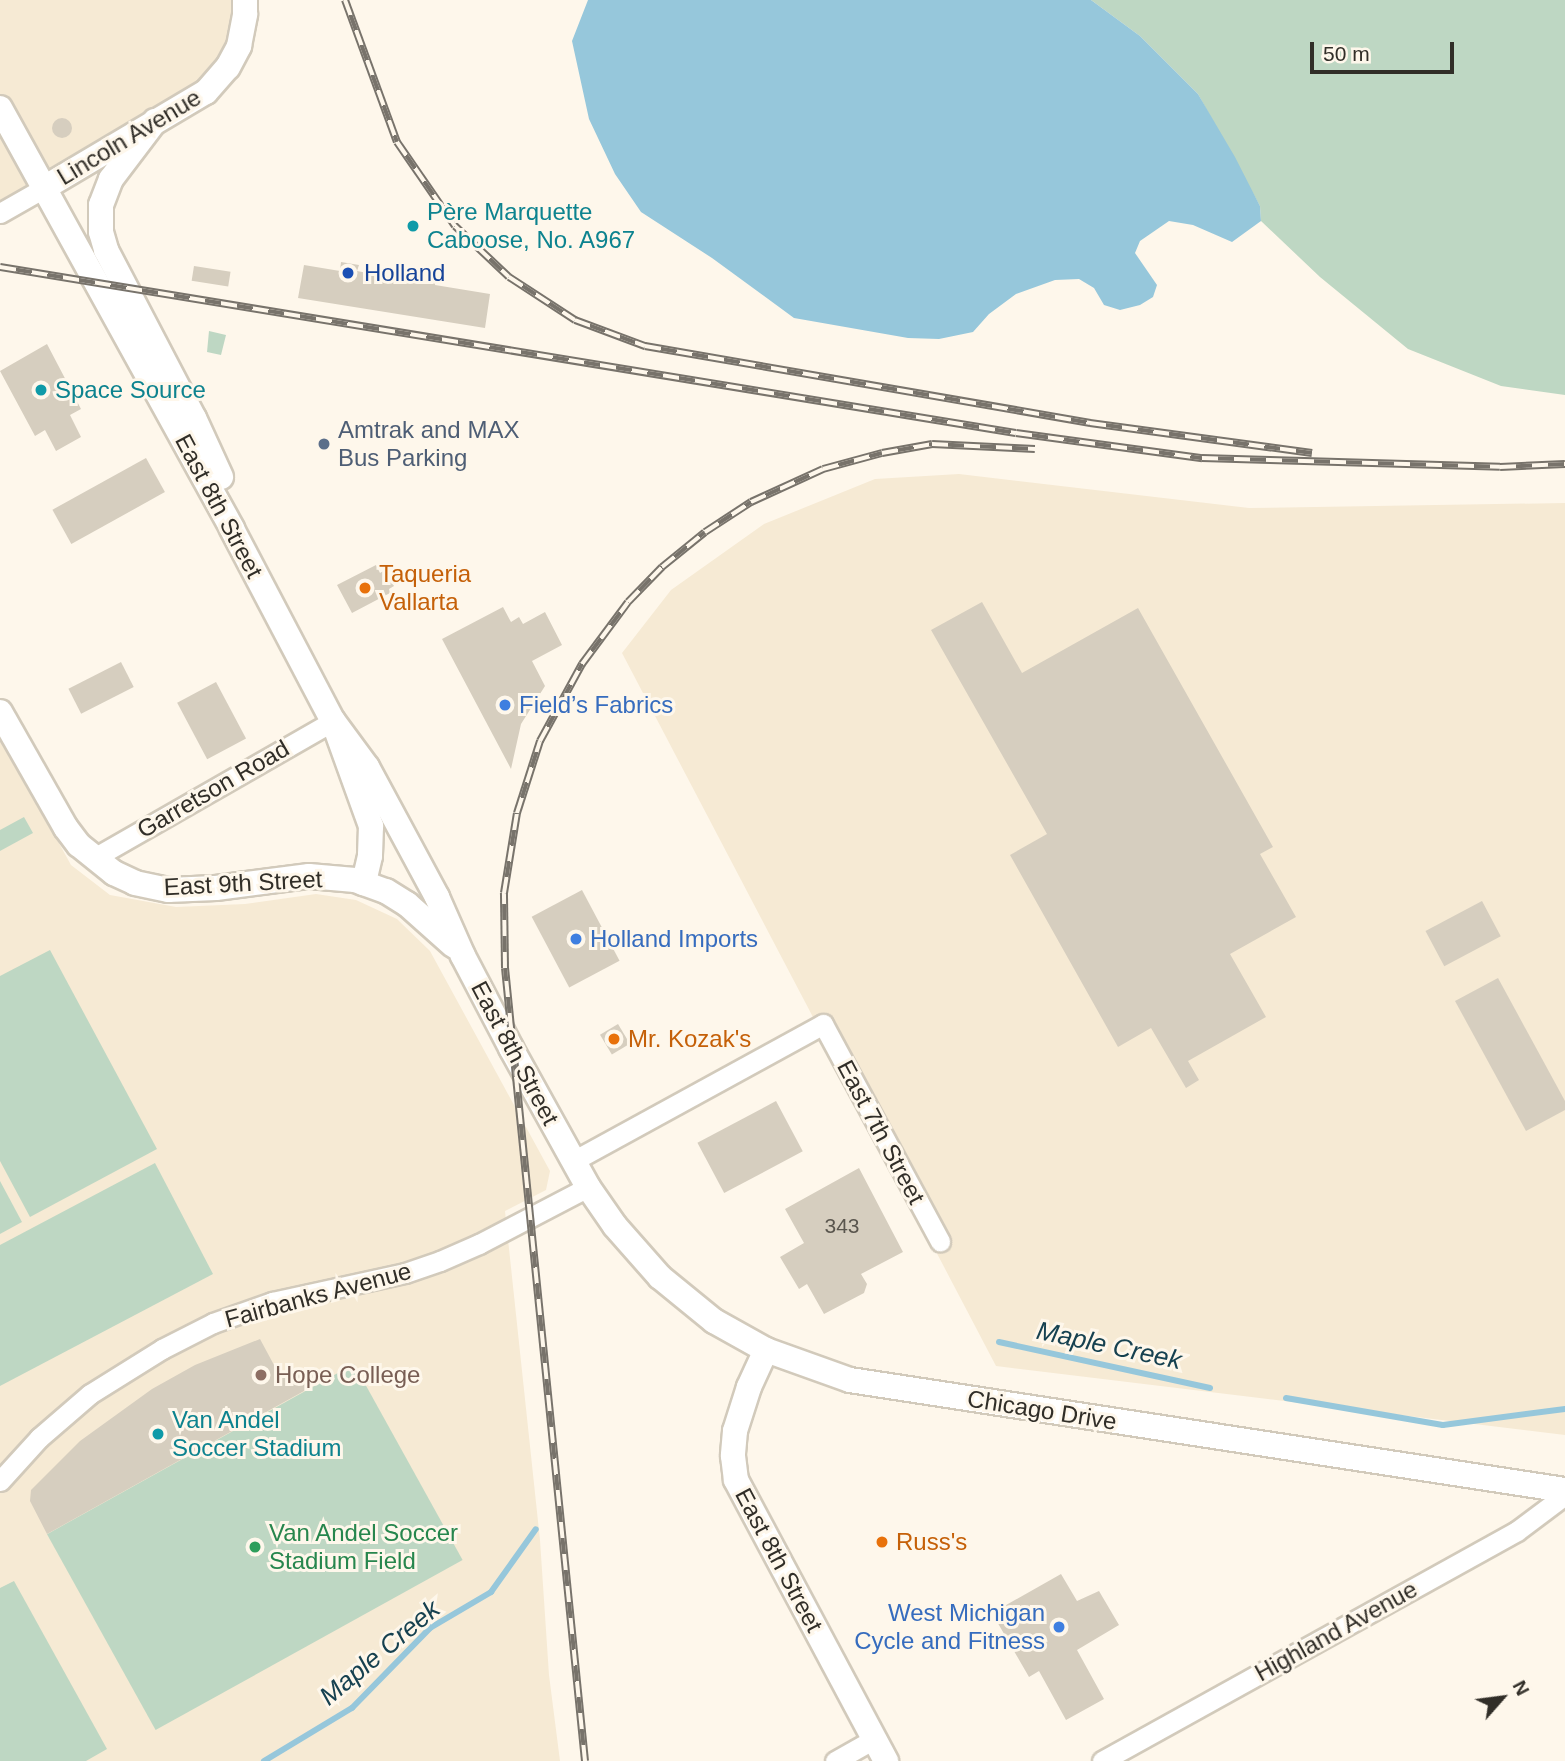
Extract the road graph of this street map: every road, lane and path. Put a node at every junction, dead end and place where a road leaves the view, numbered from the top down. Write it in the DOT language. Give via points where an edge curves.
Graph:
graph roads {
  1 [pos="245,0"];
  2 [pos="0,108"];
  3 [pos="155,121"];
  4 [pos="44,188"];
  5 [pos="0,213"];
  6 [pos="232,529"];
  7 [pos="0,712"];
  8 [pos="333,721"];
  9 [pos="94,858"];
  10 [pos="364,883"];
  11 [pos="463,956"];
  12 [pos="573,1161"];
  13 [pos="588,1187"];
  14 [pos="940,1241"];
  15 [pos="766,1350"];
  16 [pos="0,1481"];
  17 [pos="1565,1492"];
  18 [pos="874,1739"];
  19 [pos="835,1761"];
  20 [pos="886,1761"];
  21 [pos="1102,1761"];
  1 -- 3 [label="main road, Lincoln Avenue" via="239,46 228,67 206,92"];
  2 -- 4 [label="main road, East 8th Street"];
  3 -- 4 [label="main road, Lincoln Avenue"];
  3 -- 6 [label="main road" via="111,179 101,205 101,232 225,487"];
  4 -- 5 [label="street, Lincoln Avenue"];
  4 -- 6 [label="main road, East 8th Street"];
  6 -- 8 [label="main road, East 8th Street"];
  7 -- 9 [label="main road, East 9th Street" via="66,828"];
  8 -- 9 [label="street, Garretson Road"];
  8 -- 10 [label="main road, East 8th Street" via="371,826"];
  8 -- 11 [label="main road, East 8th Street" via="367,767 437,897"];
  9 -- 10 [label="main road, East 9th Street" via="135,883 168,890 309,876"];
  10 -- 11 [label="main road, East 8th Street" via="407,904"];
  11 -- 12 [label="main road, East 8th Street"];
  12 -- 13 [label="main road, East 8th Street"];
  12 -- 14 [label="street, East 7th Street" via="823,1024"];
  13 -- 15 [label="main road, Chicago Drive" via="660,1278 714,1321"];
  13 -- 16 [label="street, Fairbanks Avenue" via="428,1265 272,1302 213,1322 90,1394 39,1438"];
  15 -- 17 [label="main road, Chicago Drive" via="850,1380"];
  15 -- 18 [label="main road, East 8th Street" via="735,1431 736,1480"];
  17 -- 21 [label="street, Highland Avenue" via="1517,1531"];
  18 -- 19 [label="street"];
  18 -- 20 [label="main road, East 8th Street"];
}
